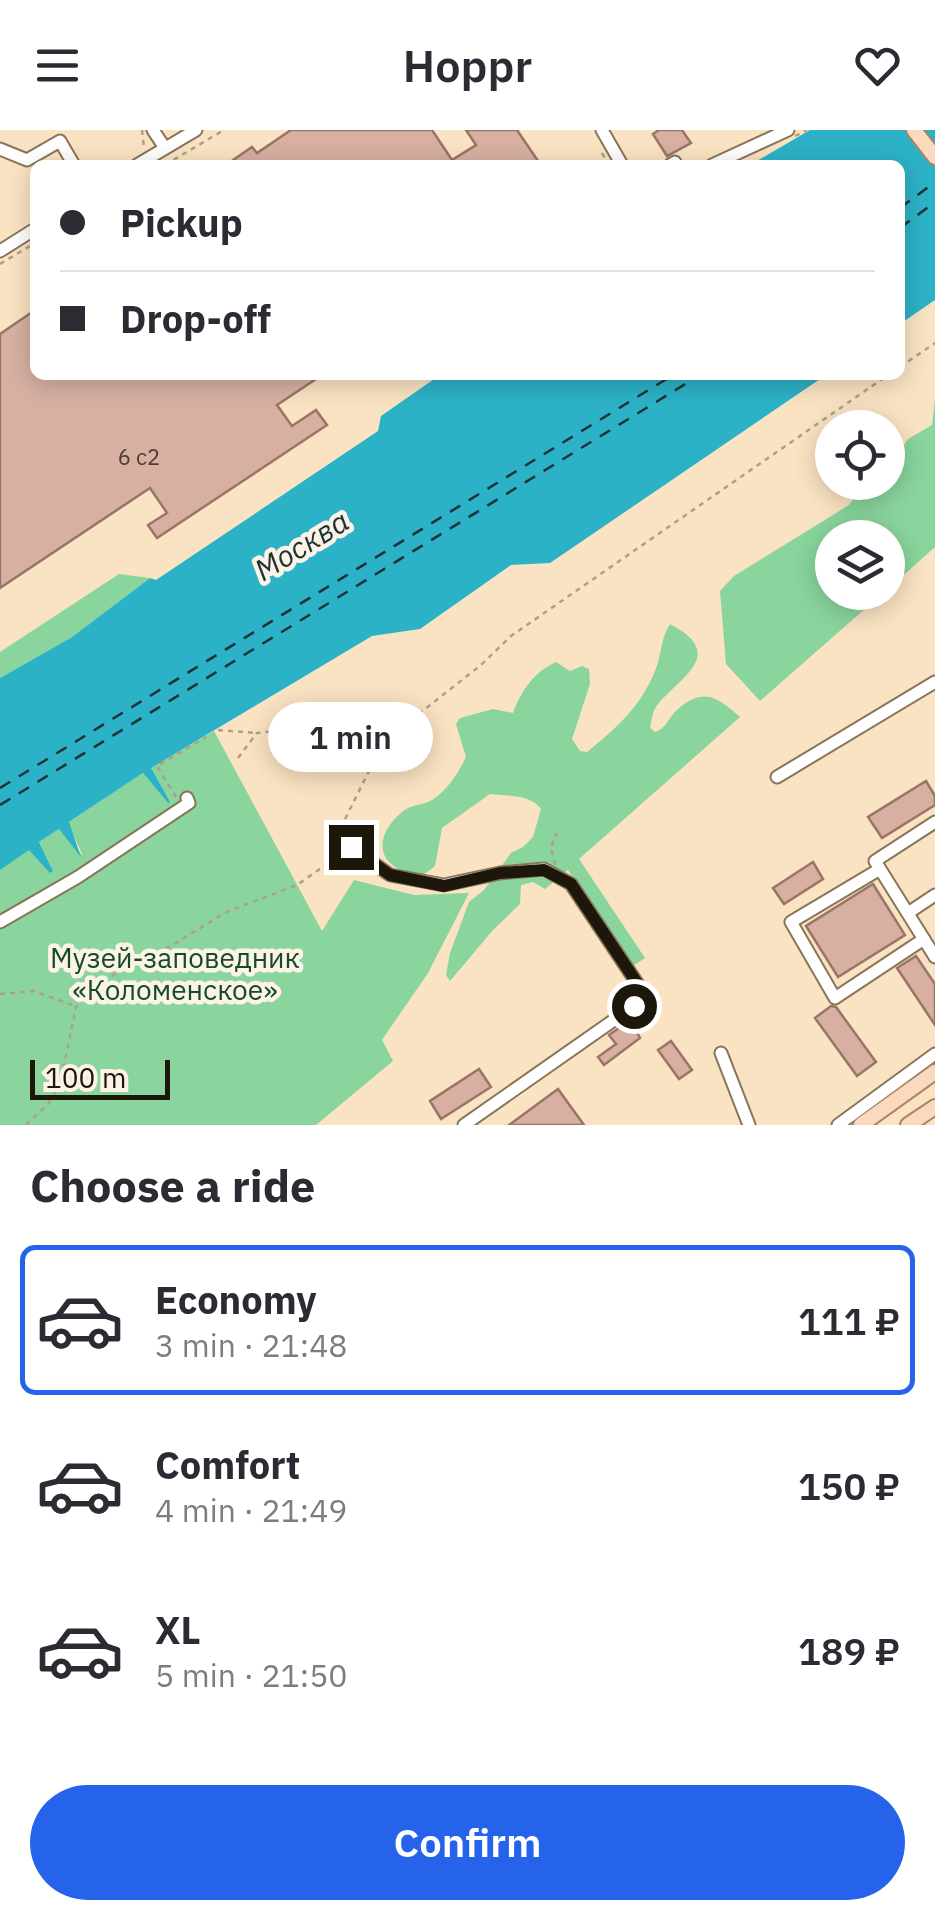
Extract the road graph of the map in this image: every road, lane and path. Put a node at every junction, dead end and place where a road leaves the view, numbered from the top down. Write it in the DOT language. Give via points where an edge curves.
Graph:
graph roads {
  1 [pos="142,130"];
  2 [pos="153,130"];
  3 [pos="196,130"];
  4 [pos="224,130"];
  5 [pos="602,130"];
  6 [pos="788,130"];
  7 [pos="914,130"];
  8 [pos="58,135"];
  9 [pos="164,148"];
  10 [pos="0,149"];
  11 [pos="935,157"];
  12 [pos="71,160"];
  13 [pos="139,160"];
  14 [pos="140,160"];
  15 [pos="173,160"];
  16 [pos="619,160"];
  17 [pos="723,160"];
  18 [pos="30,232"];
  19 [pos="30,246"];
  20 [pos="0,251"];
  21 [pos="0,264"];
  22 [pos="935,343"];
  23 [pos="905,364"];
  24 [pos="881,380"];
  25 [pos="935,682"];
  26 [pos="218,730"];
  27 [pos="257,732"];
  28 [pos="206,736"];
  29 [pos="238,758"];
  30 [pos="373,766"];
  31 [pos="777,777"];
  32 [pos="183,801"];
  33 [pos="935,822"];
  34 [pos="556,833"];
  35 [pos="351,847"];
  36 [pos="880,869"];
  37 [pos="558,876"];
  38 [pos="935,895"];
  39 [pos="908,913"];
  40 [pos="0,922"];
  41 [pos="924,939"];
  42 [pos="935,958"];
  43 [pos="0,994"];
  44 [pos="76,1007"];
  45 [pos="721,1053"];
  46 [pos="935,1054"];
  47 [pos="935,1072"];
  48 [pos="935,1107"];
  49 [pos="26,1125"];
  50 [pos="464,1125"];
  51 [pos="749,1125"];
  52 [pos="838,1125"];
  53 [pos="861,1125"];
  54 [pos="908,1125"];
  1 -- 13 [label="path"];
  2 -- 9 [label="street"];
  3 -- 9 [label="street"];
  4 -- 15 [label="path"];
  5 -- 16 [label="street"];
  6 -- 17 [label="street"];
  7 -- 11 [label="main road"];
  8 -- 10 [label="street" via="27,160"];
  8 -- 12 [label="street"];
  9 -- 14 [label="street"];
  18 -- 20 [label="street"];
  19 -- 21 [label="path"];
  22 -- 23 [label="path"];
  24 -- 30 [label="path" via="511,636 406,724"];
  25 -- 31 [label="street"];
  26 -- 27 [label="path"];
  27 -- 29 [label="path"];
  27 -- 30 [label="path" via="315,718 345,761"];
  28 -- 32 [label="path" via="157,766"];
  30 -- 35 [label="path" via="344,821"];
  32 -- 40 [label="street" via="189,804"];
  33 -- 36 [label="street" via="876,861"];
  34 -- 37 [label="path" via="551,847"];
  35 -- 37 [label="street" via="390,875 444,886 530,870"];
  35 -- 44 [label="path" via="297,885 224,913 106,979"];
  36 -- 39 [label="street"];
  36 -- 41 [label="street" via="791,922 834,998"];
  37 -- 50 [label="street" via="571,884 639,986 634,1006"];
  38 -- 39 [label="street"];
  39 -- 41 [label="street"];
  41 -- 42 [label="street"];
  43 -- 44 [label="path" via="34,991"];
  44 -- 49 [label="path" via="60,1084"];
  45 -- 51 [label="street"];
  46 -- 52 [label="street"];
  47 -- 53 [label="main road"];
  48 -- 54 [label="main road"];
}
